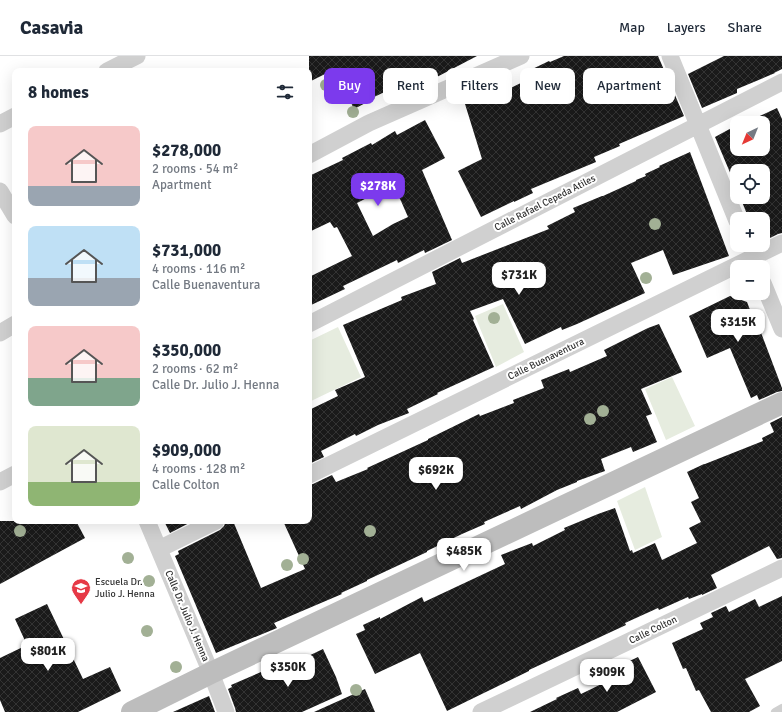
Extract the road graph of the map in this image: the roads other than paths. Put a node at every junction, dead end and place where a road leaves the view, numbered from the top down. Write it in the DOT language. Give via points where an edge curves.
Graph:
graph roads {
  1 [pos="137,56"];
  2 [pos="521,56"];
  3 [pos="670,56"];
  4 [pos="113,68"];
  5 [pos="782,82"];
  6 [pos="12,118"];
  7 [pos="0,124"];
  8 [pos="698,125"];
  9 [pos="312,153"];
  10 [pos="734,212"];
  11 [pos="782,243"];
  12 [pos="752,257"];
  13 [pos="770,300"];
  14 [pos="312,322"];
  15 [pos="12,326"];
  16 [pos="782,329"];
  17 [pos="0,333"];
  18 [pos="782,403"];
  19 [pos="312,474"];
  20 [pos="12,476"];
  21 [pos="0,482"];
  22 [pos="149,524"];
  23 [pos="210,524"];
  24 [pos="159,549"];
  25 [pos="782,568"];
  26 [pos="211,673"];
  27 [pos="782,708"];
  28 [pos="132,712"];
  29 [pos="226,712"];
  30 [pos="481,712"];
  31 [pos="775,712"];
  1 -- 4 [label="street"];
  2 -- 9 [label="street" via="369,123"];
  3 -- 8 [label="street"];
  5 -- 8 [label="street, Calle Rafael Cepeda Atiles"];
  6 -- 7 [label="street"];
  8 -- 10 [label="street"];
  8 -- 14 [label="street, Calle Rafael Cepeda Atiles"];
  11 -- 12 [label="street, Calle Buenaventura"];
  12 -- 19 [label="street, Calle Buenaventura"];
  13 -- 16 [label="street"];
  15 -- 17 [label="street"];
  18 -- 26 [label="street"];
  20 -- 21 [label="street"];
  22 -- 24 [label="street, Calle Dr. Julio J. Henna"];
  23 -- 24 [label="street"];
  24 -- 26 [label="street, Calle Dr. Julio J. Henna"];
  25 -- 30 [label="street, Calle Colton"];
  26 -- 28 [label="street"];
  26 -- 29 [label="street, Calle Dr. Julio J. Henna"];
  27 -- 31 [label="lane"];
}
